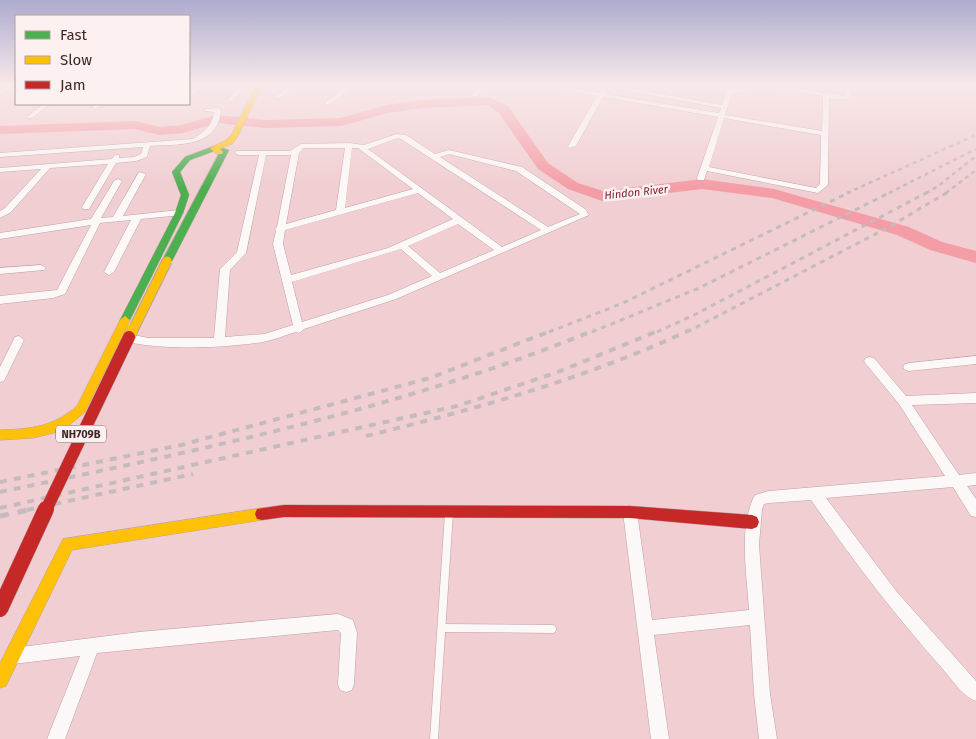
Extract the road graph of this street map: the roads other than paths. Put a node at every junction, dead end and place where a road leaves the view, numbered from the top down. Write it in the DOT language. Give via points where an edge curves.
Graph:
graph roads {
  1 [pos="217,118"];
  2 [pos="242,118"];
  3 [pos="587,118"];
  4 [pos="721,118"];
  5 [pos="730,118"];
  6 [pos="826,118"];
  7 [pos="826,134"];
  8 [pos="147,146"];
  9 [pos="348,146"];
  10 [pos="572,146"];
  11 [pos="122,147"];
  12 [pos="221,148"];
  13 [pos="363,148"];
  14 [pos="60,152"];
  15 [pos="295,152"];
  16 [pos="239,154"];
  17 [pos="263,154"];
  18 [pos="0,156"];
  19 [pos="434,156"];
  20 [pos="114,161"];
  21 [pos="48,166"];
  22 [pos="704,168"];
  23 [pos="0,170"];
  24 [pos="142,174"];
  25 [pos="701,178"];
  26 [pos="118,181"];
  27 [pos="419,190"];
  28 [pos="104,205"];
  29 [pos="86,207"];
  30 [pos="74,208"];
  31 [pos="340,212"];
  32 [pos="179,213"];
  33 [pos="0,215"];
  34 [pos="137,218"];
  35 [pos="116,220"];
  36 [pos="459,220"];
  37 [pos="95,222"];
  38 [pos="279,229"];
  39 [pos="548,231"];
  40 [pos="0,236"];
  41 [pos="403,246"];
  42 [pos="501,251"];
  43 [pos="41,268"];
  44 [pos="0,271"];
  45 [pos="109,272"];
  46 [pos="439,277"];
  47 [pos="286,280"];
  48 [pos="0,300"];
  49 [pos="299,329"];
  50 [pos="118,336"];
  51 [pos="19,340"];
  52 [pos="218,342"];
  53 [pos="976,360"];
  54 [pos="870,361"];
  55 [pos="909,367"];
  56 [pos="0,378"];
  57 [pos="976,398"];
  58 [pos="902,401"];
  59 [pos="0,435"];
  60 [pos="976,479"];
  61 [pos="954,480"];
  62 [pos="815,494"];
  63 [pos="450,511"];
  64 [pos="976,511"];
  65 [pos="630,512"];
  66 [pos="752,522"];
  67 [pos="0,609"];
  68 [pos="757,617"];
  69 [pos="442,628"];
  70 [pos="645,628"];
  71 [pos="552,629"];
  72 [pos="90,647"];
  73 [pos="12,656"];
  74 [pos="0,680"];
  75 [pos="346,684"];
  76 [pos="973,686"];
  77 [pos="56,739"];
  78 [pos="434,739"];
  79 [pos="660,739"];
  80 [pos="768,739"];
  1 -- 8 [label="street" via="208,133 195,141"];
  2 -- 12 [label="main road, NH709B" via="234,136"];
  3 -- 10 [label="street"];
  4 -- 22 [label="street"];
  5 -- 7 [label="street"];
  6 -- 7 [label="street"];
  7 -- 22 [label="street" via="824,185 818,191"];
  8 -- 11 [label="street"];
  8 -- 20 [label="street" via="142,157"];
  9 -- 13 [label="street"];
  9 -- 15 [label="street" via="301,146"];
  9 -- 31 [label="street"];
  11 -- 14 [label="street"];
  11 -- 20 [label="street"];
  12 -- 32 [label="main road" via="194,155 178,165 176,172 185,195"];
  12 -- 67 [label="main road, NH709B, bridge" via="83,430"];
  13 -- 19 [label="street" via="400,136"];
  13 -- 27 [label="street"];
  14 -- 18 [label="street"];
  14 -- 21 [label="street"];
  15 -- 17 [label="street"];
  15 -- 38 [label="street"];
  16 -- 17 [label="street"];
  17 -- 52 [label="street" via="241,253 225,269"];
  19 -- 39 [label="street"];
  19 -- 39 [label="street" via="449,152 519,169 585,213 583,217"];
  20 -- 21 [label="street"];
  20 -- 29 [label="street"];
  21 -- 23 [label="street"];
  21 -- 33 [label="street"];
  22 -- 25 [label="street"];
  24 -- 35 [label="street"];
  26 -- 28 [label="street"];
  27 -- 31 [label="street"];
  27 -- 36 [label="street"];
  28 -- 29 [label="street"];
  28 -- 37 [label="street"];
  29 -- 30 [label="street"];
  31 -- 38 [label="street"];
  32 -- 34 [label="street"];
  32 -- 50 [label="main road"];
  34 -- 35 [label="street"];
  34 -- 45 [label="street"];
  35 -- 37 [label="street"];
  36 -- 41 [label="street"];
  36 -- 42 [label="street"];
  37 -- 40 [label="street"];
  37 -- 48 [label="street" via="60,292"];
  38 -- 47 [label="street" via="278,244"];
  39 -- 42 [label="street"];
  41 -- 46 [label="street"];
  41 -- 47 [label="street"];
  42 -- 46 [label="street"];
  43 -- 44 [label="street"];
  46 -- 49 [label="street" via="383,301"];
  47 -- 49 [label="street"];
  49 -- 52 [label="street" via="264,338"];
  50 -- 52 [label="street" via="148,342"];
  50 -- 59 [label="main road" via="87,398 72,419 42,433"];
  51 -- 56 [label="street"];
  53 -- 55 [label="street"];
  54 -- 58 [label="street"];
  57 -- 58 [label="street"];
  58 -- 61 [label="street"];
  60 -- 61 [label="street"];
  61 -- 62 [label="street"];
  61 -- 64 [label="street"];
  62 -- 66 [label="street" via="760,499 754,508"];
  62 -- 76 [label="street" via="883,589"];
  63 -- 65 [label="main road"];
  63 -- 69 [label="lane"];
  63 -- 73 [label="main road" via="284,511 68,544"];
  65 -- 66 [label="main road"];
  65 -- 70 [label="street"];
  66 -- 68 [label="street"];
  68 -- 70 [label="street"];
  68 -- 80 [label="street"];
  69 -- 71 [label="lane"];
  69 -- 78 [label="lane"];
  70 -- 79 [label="street"];
  72 -- 73 [label="street"];
  72 -- 75 [label="street" via="338,622 347,626 349,634"];
  72 -- 77 [label="street"];
  73 -- 74 [label="main road"];
}
